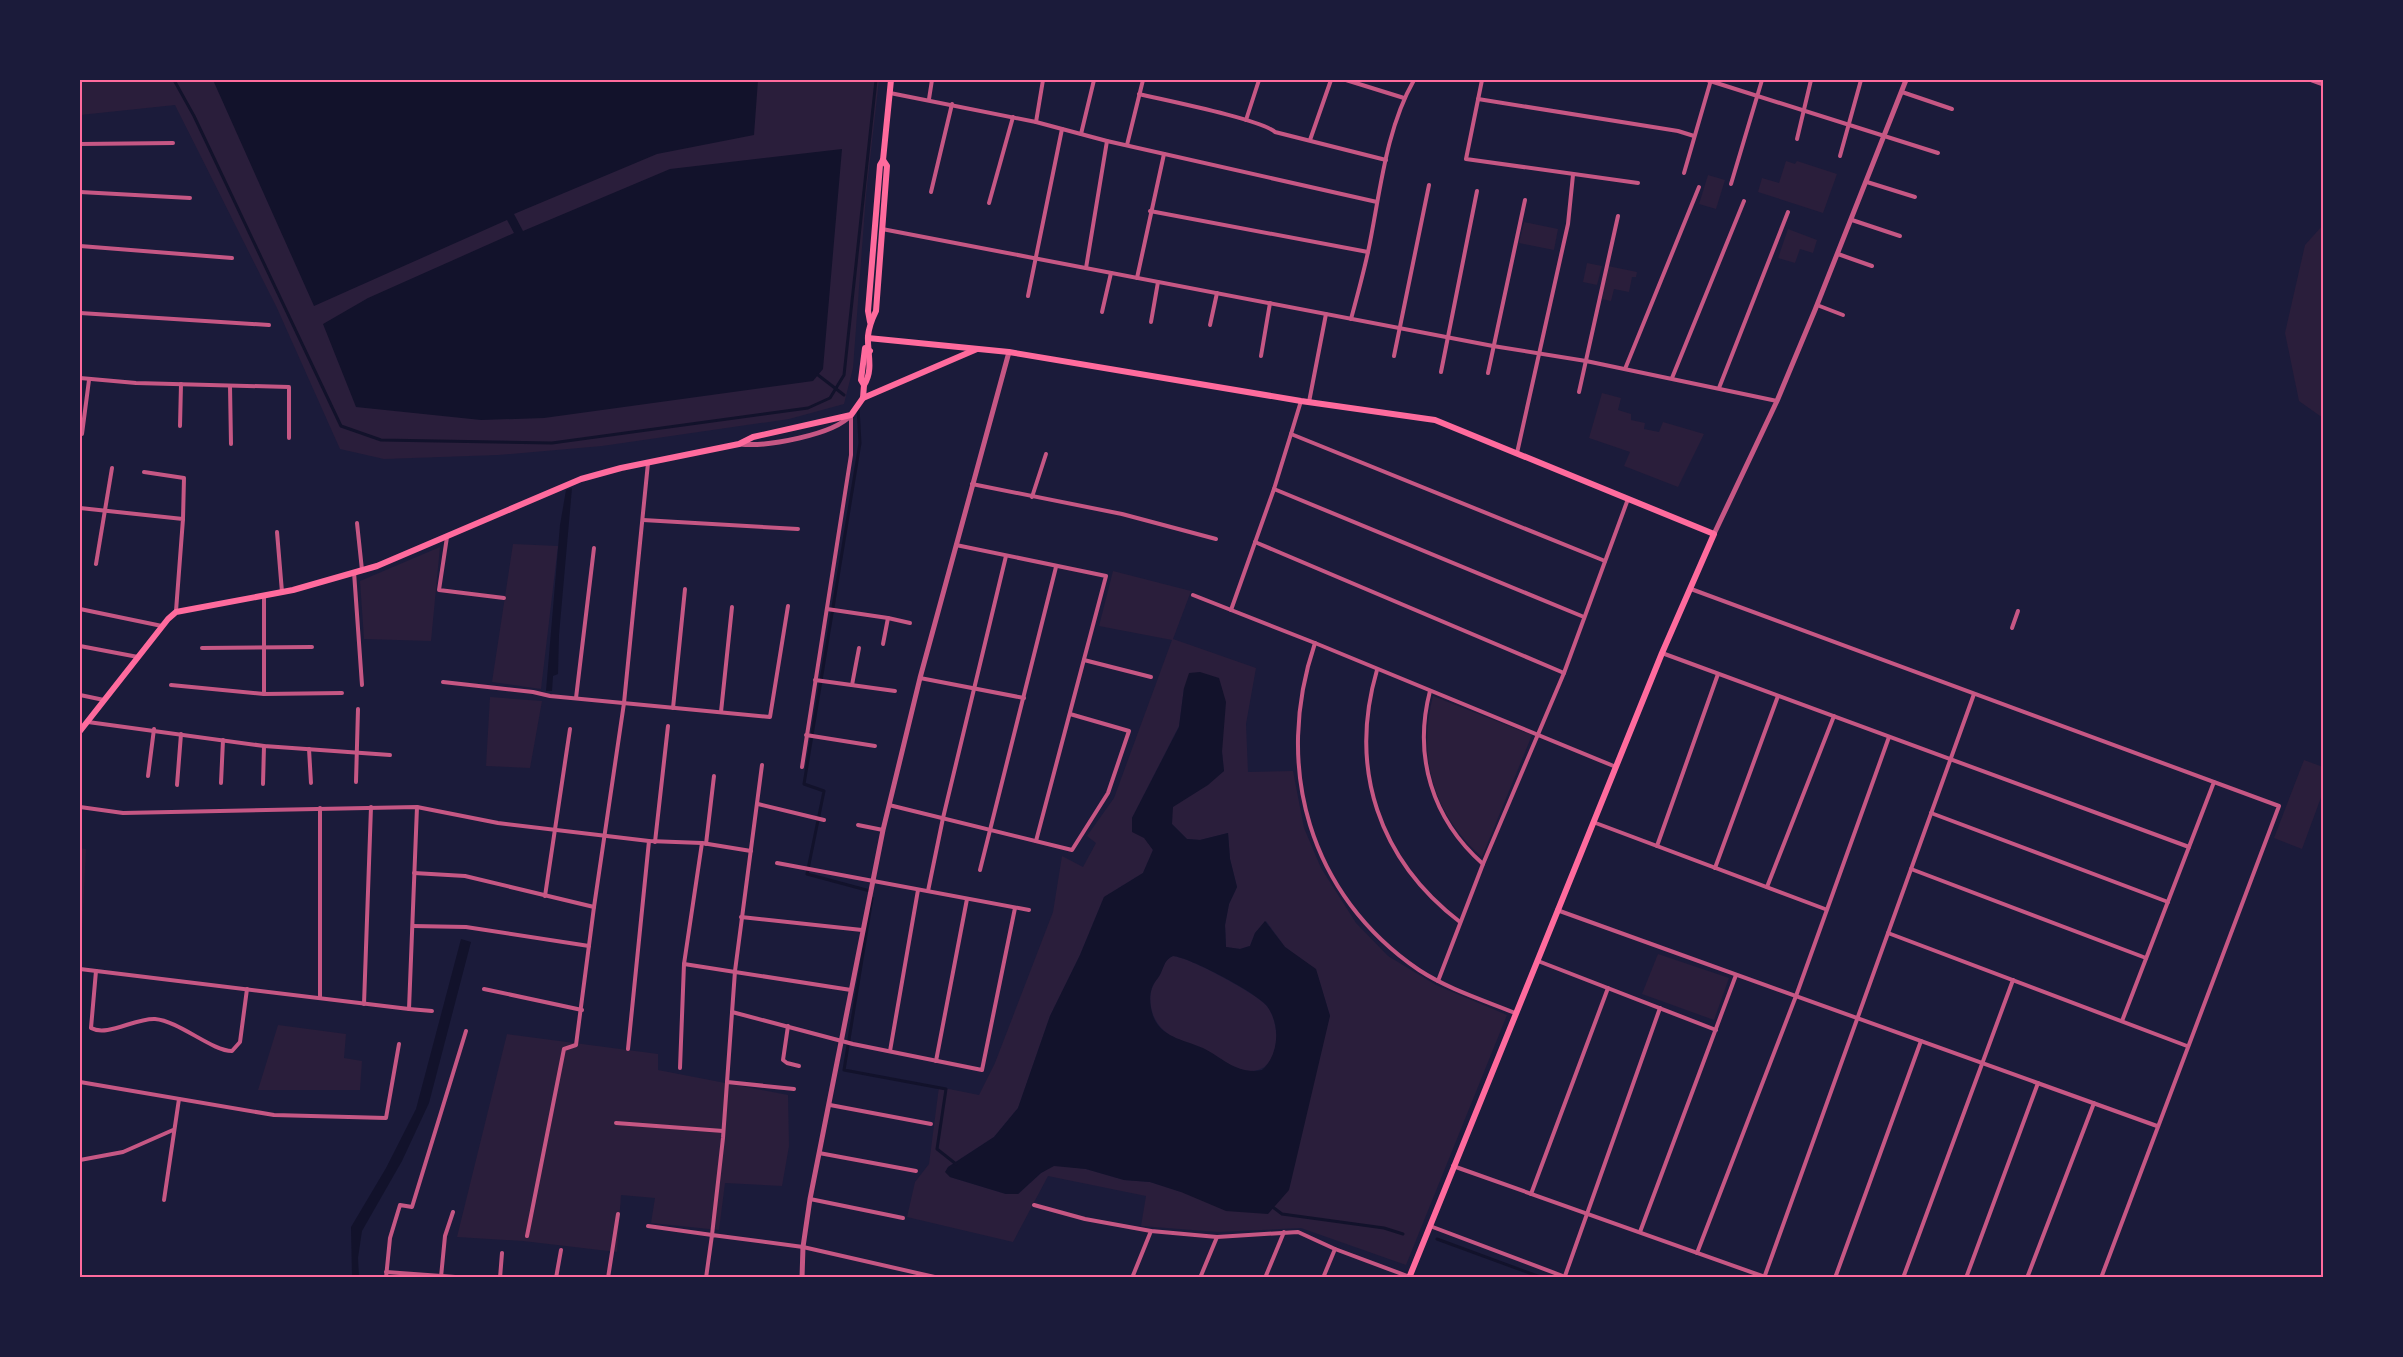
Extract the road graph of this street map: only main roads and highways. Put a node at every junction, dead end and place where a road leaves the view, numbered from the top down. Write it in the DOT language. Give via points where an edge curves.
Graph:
graph roads {
  1 [pos="891,80"];
  2 [pos="883,160"];
  3 [pos="870,322"];
  4 [pos="868,338"];
  5 [pos="978,348"];
  6 [pos="863,398"];
  7 [pos="80,731"];
  8 [pos="1410,1277"];
  1 -- 2 [label="main road"];
  2 -- 3 [label="main road"];
  2 -- 3 [label="main road" via="886,166 876,311"];
  3 -- 4 [label="main road"];
  4 -- 5 [label="main road"];
  4 -- 6 [label="main road" via="870,351 865,348 861,380"];
  5 -- 6 [label="main road"];
  5 -- 8 [label="main road" via="1435,420 1714,534 1662,653"];
  6 -- 7 [label="main road" via="851,415 581,479 362,570 282,592 176,612"];
}
